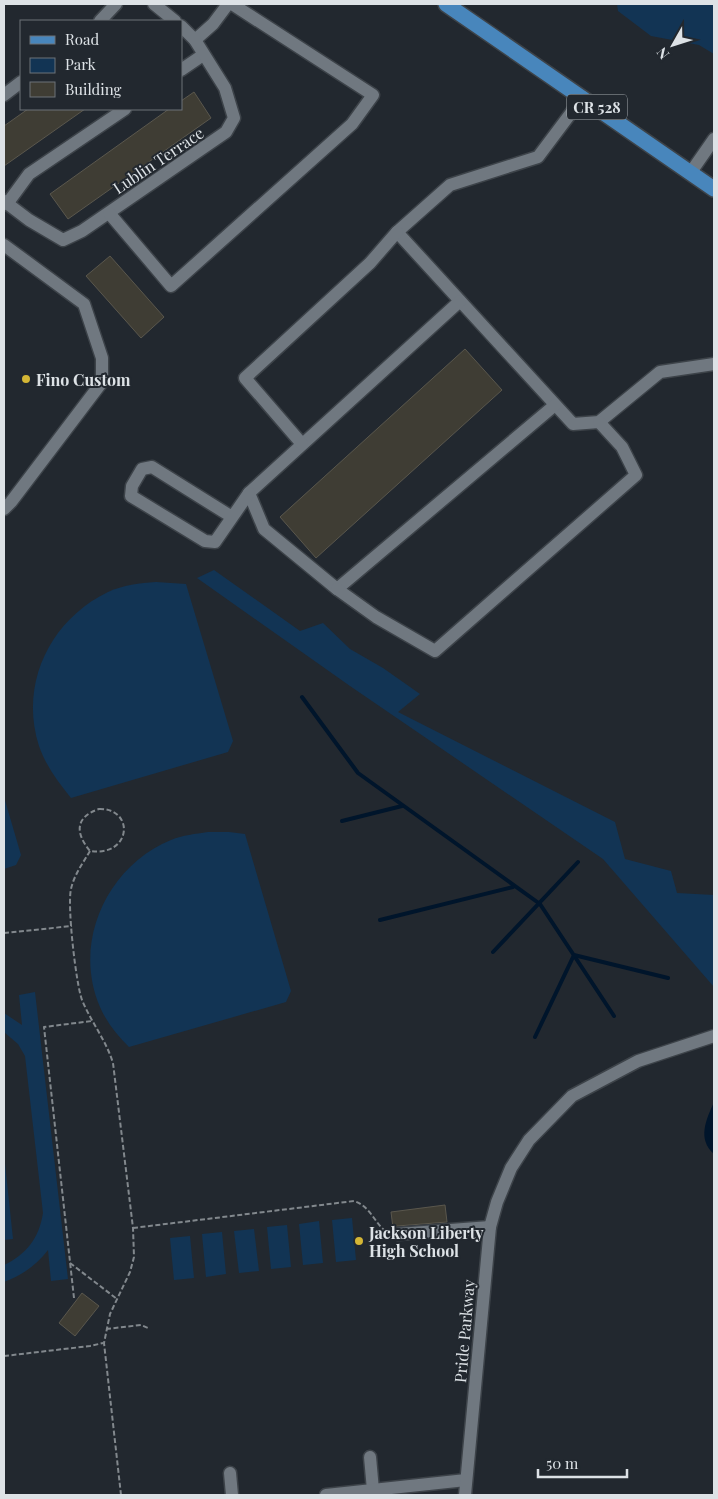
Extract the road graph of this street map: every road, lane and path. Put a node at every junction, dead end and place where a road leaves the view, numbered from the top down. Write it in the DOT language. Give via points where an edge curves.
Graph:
graph roads {
  1 [pos="116,4"];
  2 [pos="154,4"];
  3 [pos="228,4"];
  4 [pos="232,4"];
  5 [pos="454,6"];
  6 [pos="101,20"];
  7 [pos="174,20"];
  8 [pos="182,27"];
  9 [pos="195,40"];
  10 [pos="204,55"];
  11 [pos="182,69"];
  12 [pos="20,83"];
  13 [pos="4,95"];
  14 [pos="583,97"];
  15 [pos="124,110"];
  16 [pos="714,139"];
  17 [pos="691,172"];
  18 [pos="714,189"];
  19 [pos="6,202"];
  20 [pos="109,213"];
  21 [pos="397,232"];
  22 [pos="4,245"];
  23 [pos="460,301"];
  24 [pos="714,364"];
  25 [pos="555,404"];
  26 [pos="599,422"];
  27 [pos="302,444"];
  28 [pos="248,493"];
  29 [pos="4,509"];
  30 [pos="232,517"];
  31 [pos="338,589"];
  32 [pos="90,851"];
  33 [pos="72,926"];
  34 [pos="4,933"];
  35 [pos="92,1021"];
  36 [pos="714,1036"];
  37 [pos="490,1227"];
  38 [pos="133,1228"];
  39 [pos="398,1234"];
  40 [pos="70,1263"];
  41 [pos="74,1298"];
  42 [pos="117,1299"];
  43 [pos="148,1328"];
  44 [pos="106,1329"];
  45 [pos="104,1342"];
  46 [pos="4,1356"];
  47 [pos="370,1457"];
  48 [pos="230,1474"];
  49 [pos="466,1480"];
  50 [pos="373,1490"];
  51 [pos="414,1490"];
  52 [pos="121,1495"];
  53 [pos="232,1495"];
  54 [pos="326,1495"];
  55 [pos="465,1495"];
  1 -- 6 [label="street"];
  2 -- 7 [label="street"];
  3 -- 9 [label="street"];
  4 -- 20 [label="street" via="373,95 352,124 171,286"];
  5 -- 14 [label="main road, CR 528"];
  8 -- 9 [label="street, Lublin Terrace"];
  9 -- 10 [label="street, Lublin Terrace"];
  10 -- 11 [label="street"];
  10 -- 20 [label="street, Lublin Terrace" via="225,88 234,118 226,132"];
  12 -- 13 [label="street"];
  14 -- 17 [label="main road, CR 528"];
  14 -- 21 [label="street" via="538,157 450,185"];
  15 -- 19 [label="street" via="28,174"];
  16 -- 17 [label="street"];
  17 -- 18 [label="main road, CR 528"];
  19 -- 20 [label="street, Lublin Terrace" via="63,240"];
  21 -- 23 [label="street"];
  21 -- 27 [label="street" via="370,263 245,378"];
  22 -- 29 [label="street" via="84,304 102,358 102,382"];
  23 -- 25 [label="street"];
  23 -- 27 [label="street"];
  24 -- 26 [label="street" via="660,372"];
  25 -- 26 [label="street" via="573,424"];
  25 -- 31 [label="street"];
  26 -- 31 [label="street" via="622,447 636,475 435,652 376,617"];
  27 -- 28 [label="street"];
  28 -- 30 [label="street"];
  28 -- 31 [label="street" via="264,529"];
  30 -- 30 [label="street" via="152,467 142,469 132,486 131,496 205,541 215,542"];
  32 -- 32 [label="path" via="108,851 121,842 124,826 116,812 99,809 83,817 80,834"];
  32 -- 33 [label="path" via="71,889"];
  33 -- 34 [label="path"];
  33 -- 35 [label="path" via="82,999"];
  35 -- 38 [label="path" via="113,1062"];
  35 -- 40 [label="path" via="44,1027"];
  36 -- 37 [label="street, Pride Parkway" via="638,1061 572,1096 529,1140 511,1168"];
  37 -- 39 [label="street"];
  37 -- 49 [label="street, Pride Parkway"];
  38 -- 39 [label="path" via="354,1201 363,1204 386,1233"];
  38 -- 42 [label="path" via="134,1257"];
  40 -- 41 [label="path"];
  40 -- 42 [label="path"];
  42 -- 44 [label="path"];
  43 -- 44 [label="path" via="141,1325"];
  44 -- 45 [label="path"];
  45 -- 46 [label="path"];
  45 -- 52 [label="path"];
  47 -- 50 [label="street"];
  48 -- 53 [label="street"];
  49 -- 51 [label="street"];
  49 -- 55 [label="street, Pride Parkway"];
  50 -- 51 [label="street"];
  50 -- 54 [label="street"];
}
